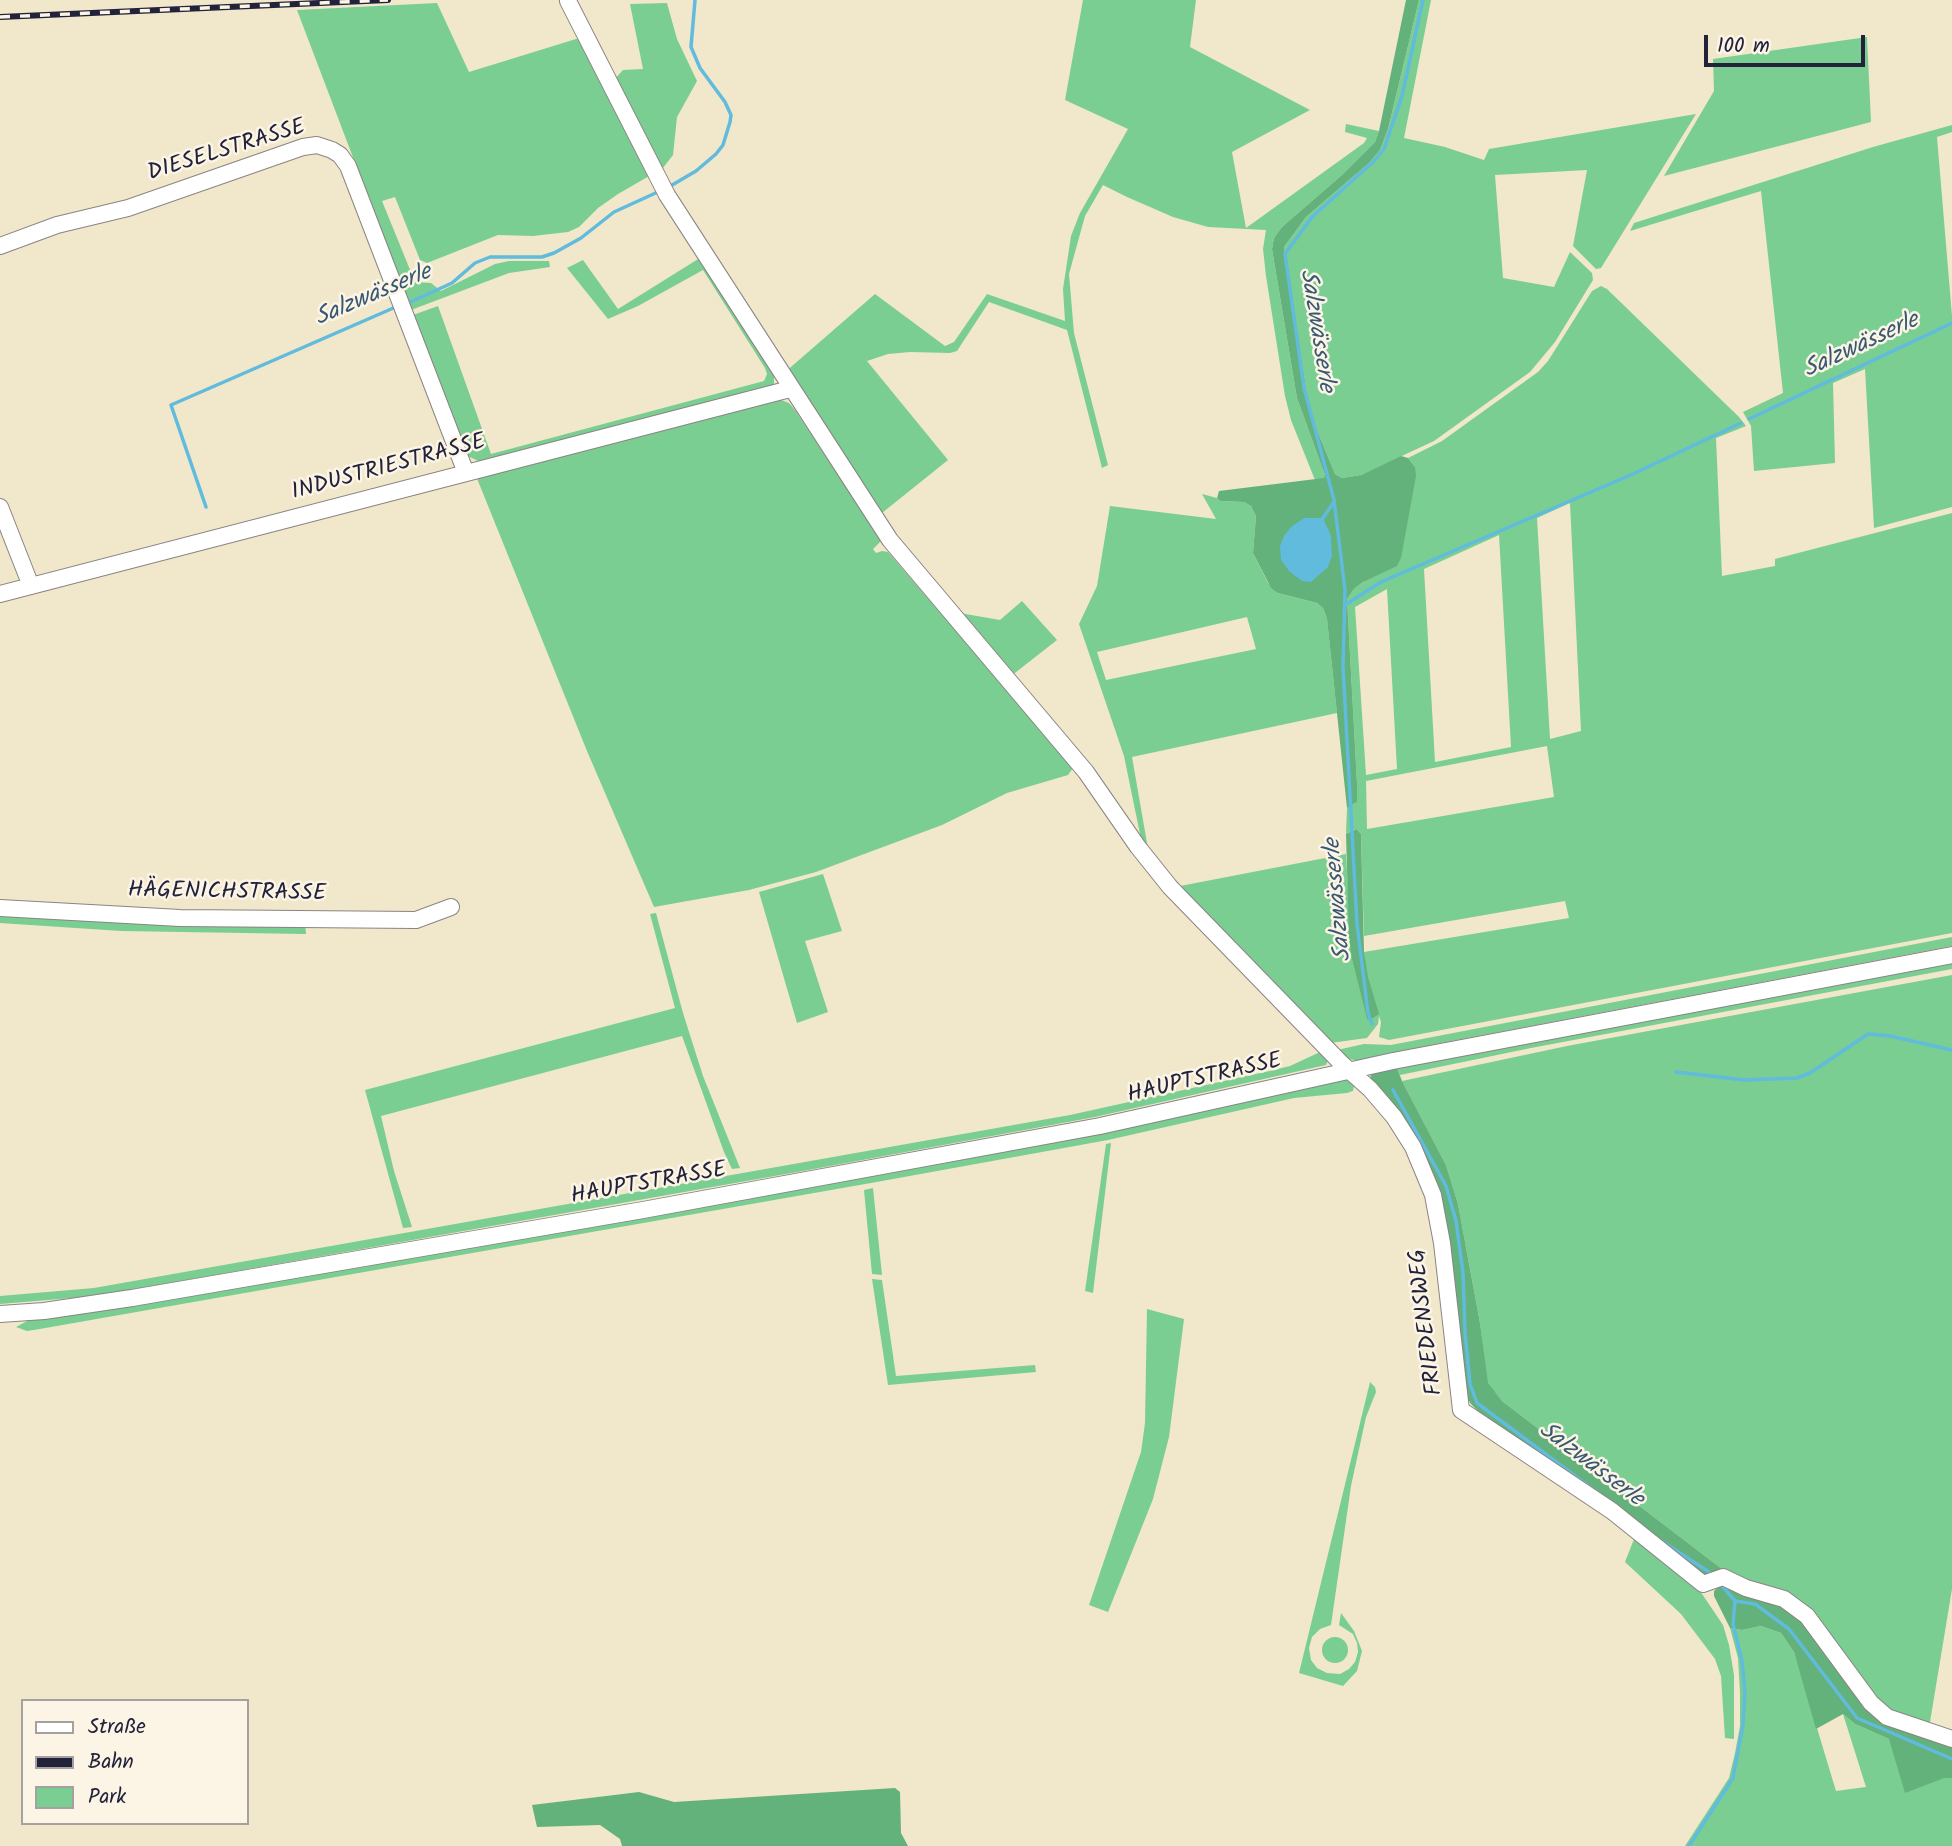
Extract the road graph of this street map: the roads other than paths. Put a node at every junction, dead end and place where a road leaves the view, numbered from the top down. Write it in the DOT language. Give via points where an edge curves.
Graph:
graph roads {
  1 [pos="568,1"];
  2 [pos="0,246"];
  3 [pos="790,389"];
  4 [pos="466,472"];
  5 [pos="0,507"];
  6 [pos="31,586"];
  7 [pos="0,594"];
  8 [pos="451,907"];
  9 [pos="0,908"];
  10 [pos="1952,955"];
  11 [pos="1348,1070"];
  12 [pos="0,1314"];
  13 [pos="1952,1739"];
  1 -- 3 [label="street, FRIEDENSWEG" via="656,176"];
  2 -- 4 [label="street, DIESELSTRASSE" via="57,225 128,208 303,147 332,150 348,166"];
  3 -- 4 [label="street, INDUSTRIESTRASSE"];
  3 -- 11 [label="street, FRIEDENSWEG" via="890,540 1086,772 1138,848 1201,920"];
  4 -- 6 [label="street, INDUSTRIESTRASSE"];
  5 -- 6 [label="street"];
  6 -- 7 [label="street, INDUSTRIESTRASSE"];
  8 -- 9 [label="street, HÄGENICHSTRASSE" via="416,920 180,918"];
  10 -- 11 [label="street, HAUPTSTRASSE"];
  11 -- 12 [label="street, HAUPTSTRASSE" via="1100,1126 643,1210 132,1298"];
  11 -- 13 [label="street, FRIEDENSWEG" via="1394,1117 1413,1147 1433,1195 1461,1409 1612,1511 1703,1584 1723,1577 1784,1599 1807,1616 1871,1703 1887,1717"];
}
